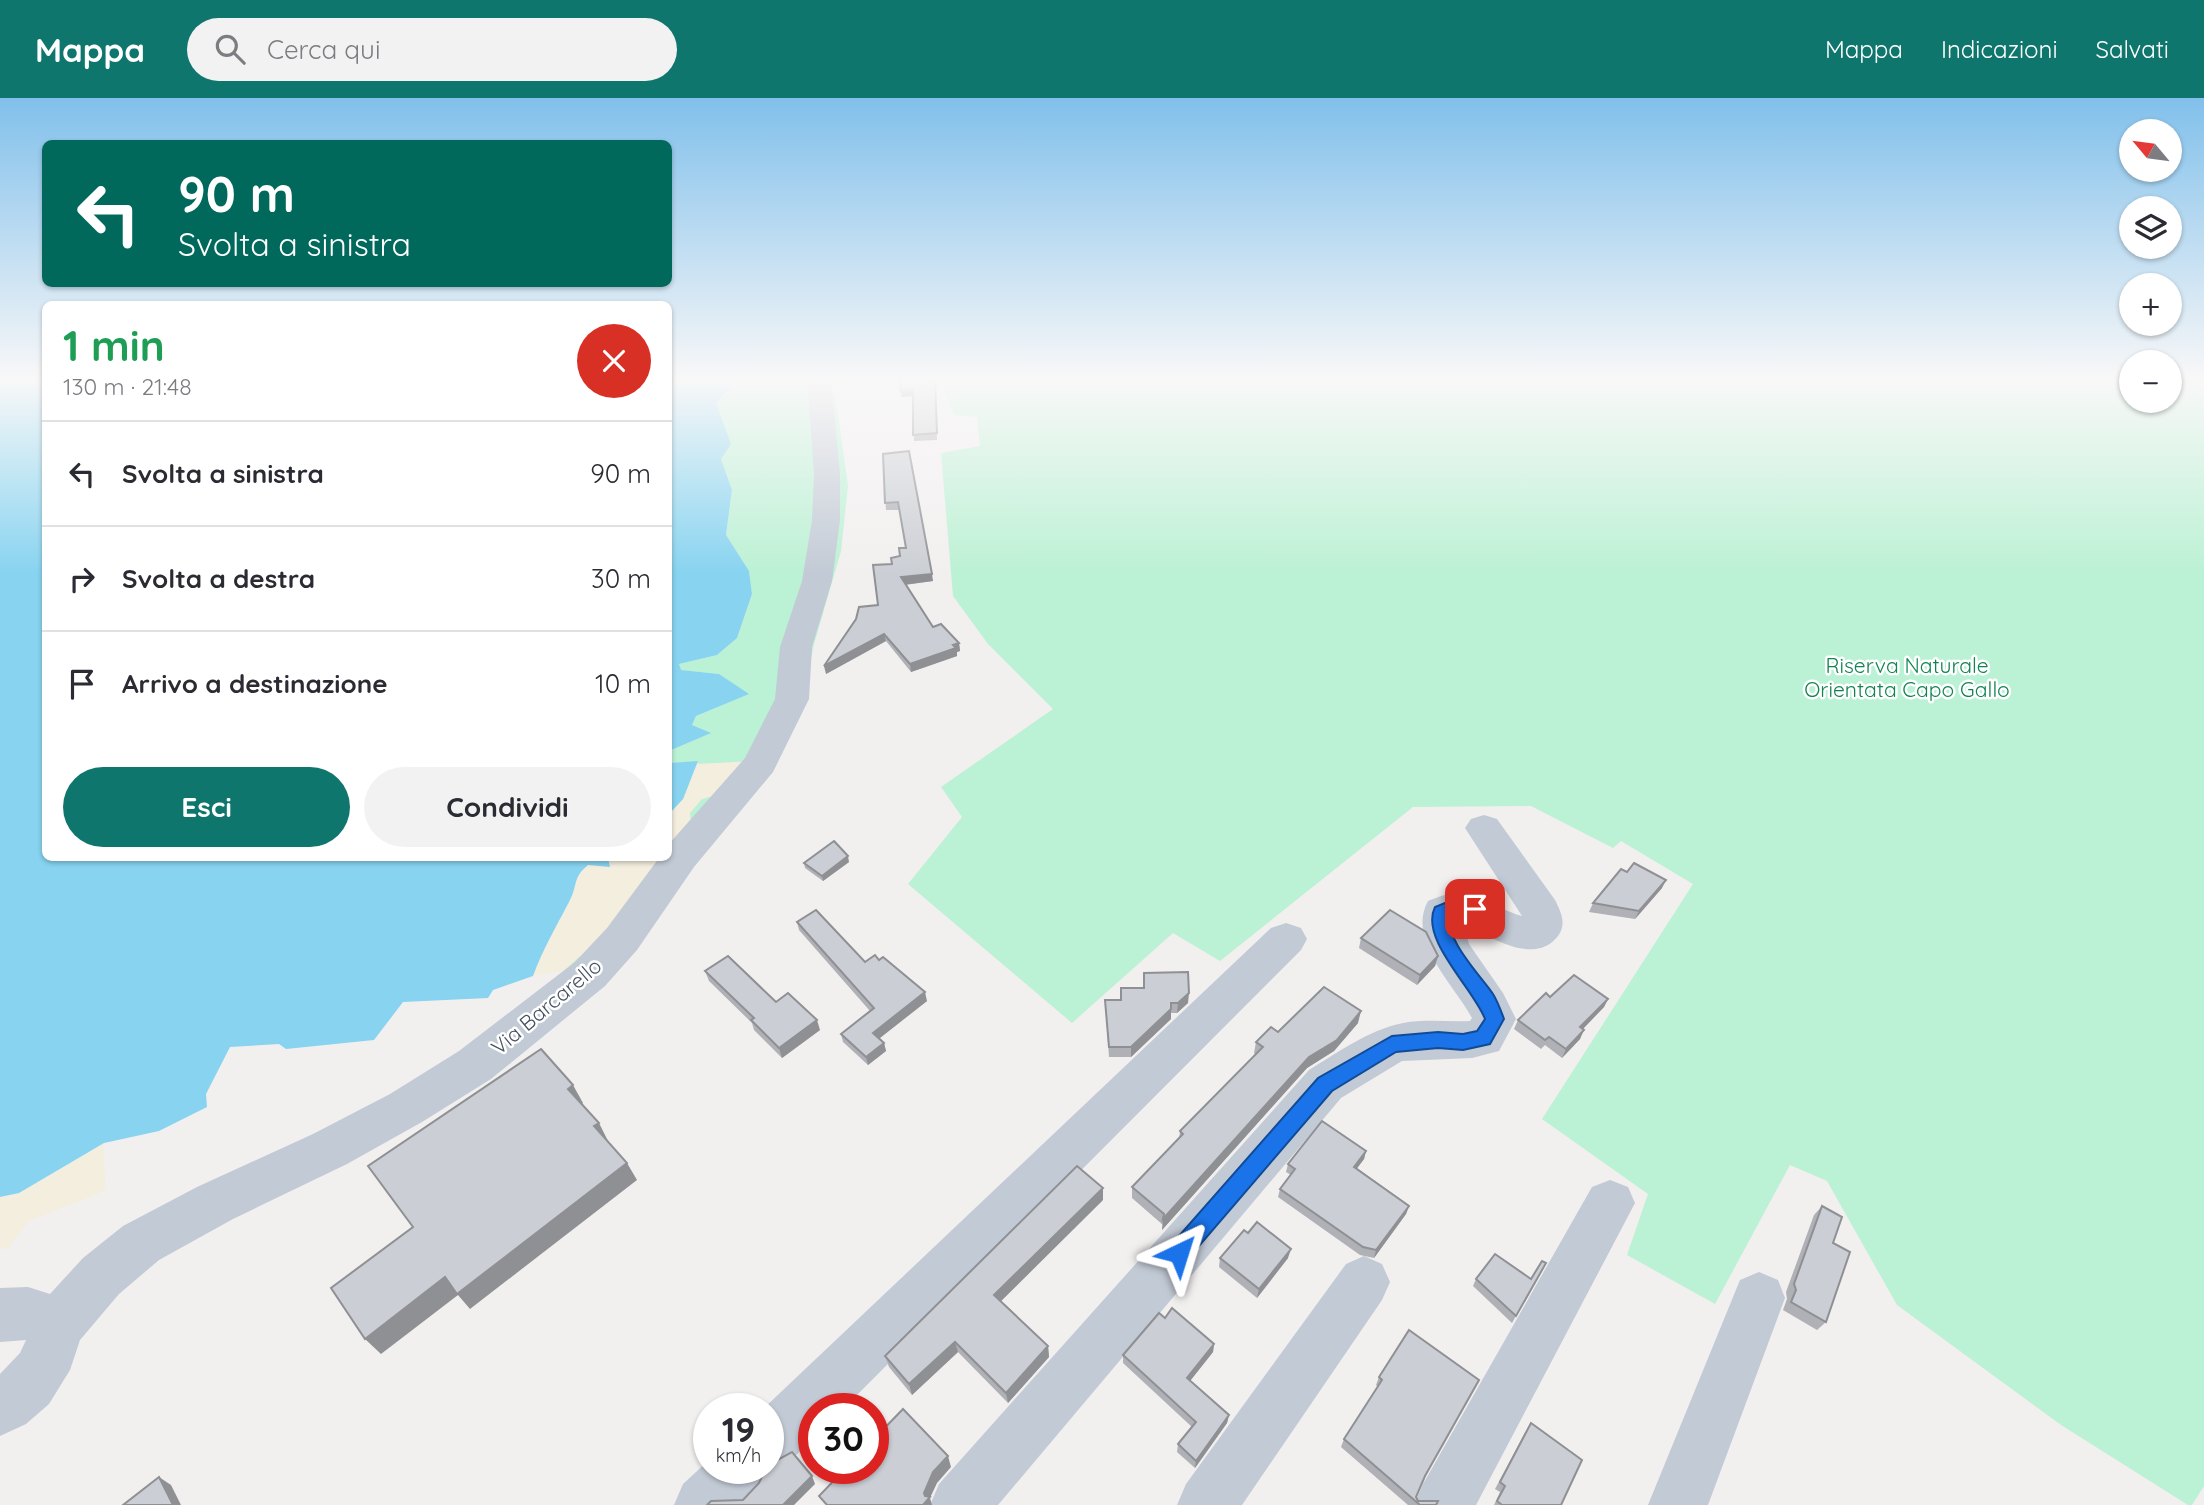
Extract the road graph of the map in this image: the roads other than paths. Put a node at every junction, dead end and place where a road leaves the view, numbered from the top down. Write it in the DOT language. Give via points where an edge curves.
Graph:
graph roads {
  1 [pos="824,444"];
  2 [pos="1484,828"];
  3 [pos="1286,939"];
  4 [pos="1610,1203"];
  5 [pos="1364,1282"];
  6 [pos="1759,1298"];
  7 [pos="24,1319"];
  8 [pos="0,1408"];
  9 [pos="784,1427"];
  10 [pos="726,1484"];
  11 [pos="704,1505"];
  12 [pos="960,1505"];
  13 [pos="1207,1505"];
  14 [pos="1444,1505"];
  15 [pos="1678,1505"];
  1 -- 7 [label="street, Via Barcarello" via="826,520 817,581 798,636 792,699 760,764 680,857 590,974 475,1065 407,1108 134,1248 74,1304"];
  2 -- 12 [label="street" via="1541,911 1542,926 1532,934 1509,929 1475,909 1460,906 1442,912 1449,947 1488,1001 1494,1019 1483,1038 1392,1044 1325,1084"];
  3 -- 9 [label="street"];
  4 -- 14 [label="street"];
  5 -- 13 [label="street"];
  6 -- 15 [label="street"];
  7 -- 8 [label="street" via="52,1347 29,1384"];
  10 -- 11 [label="street"];
}
